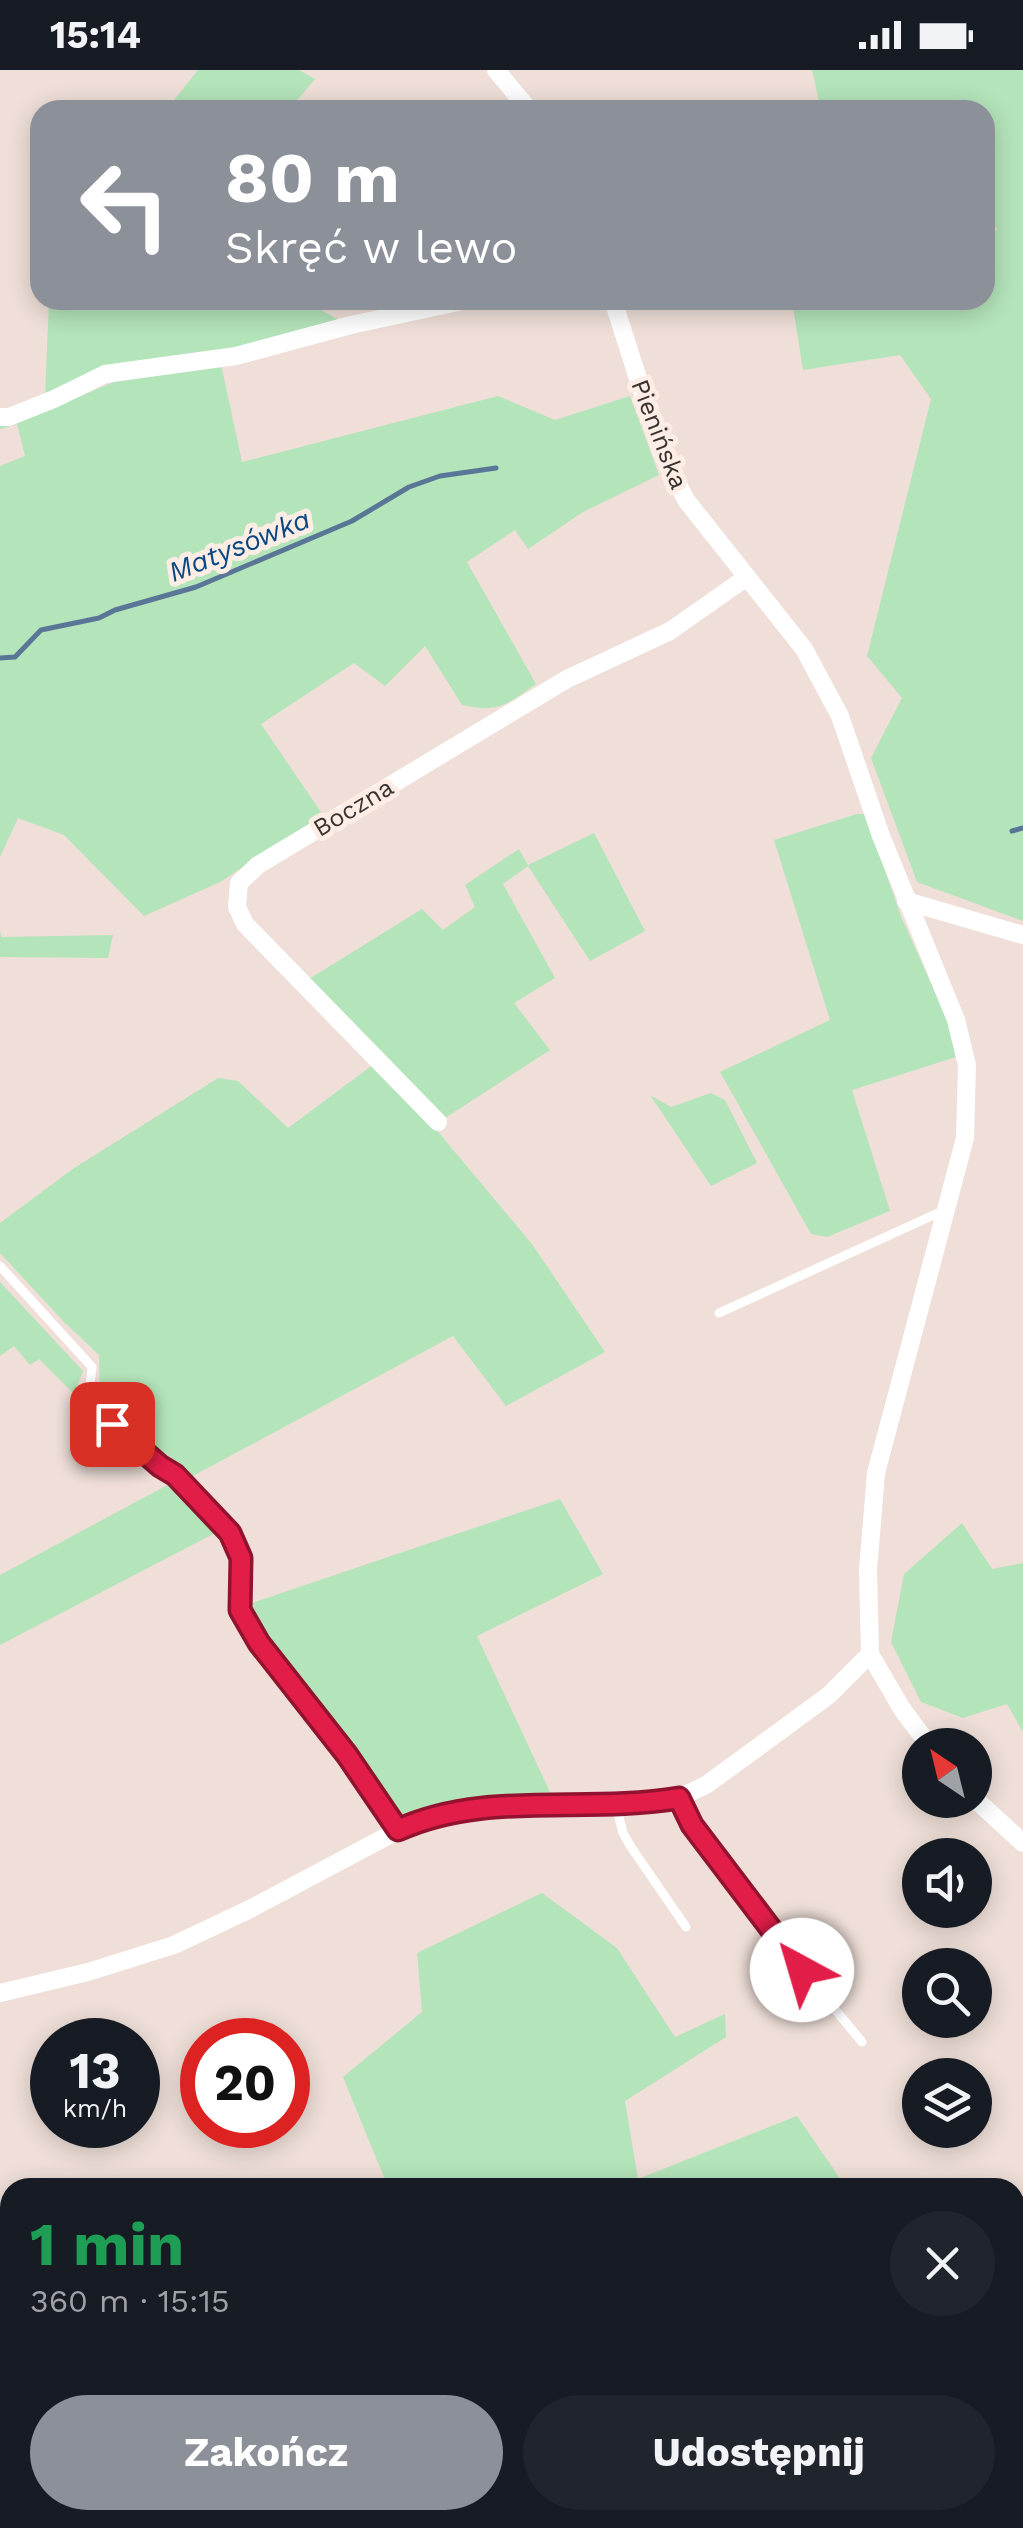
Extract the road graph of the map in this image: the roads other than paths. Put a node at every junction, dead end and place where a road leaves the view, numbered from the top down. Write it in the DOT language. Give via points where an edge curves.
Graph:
graph roads {
  1 [pos="496,70"];
  2 [pos="521,100"];
  3 [pos="421,310"];
  4 [pos="616,310"];
  5 [pos="0,417"];
  6 [pos="747,578"];
  7 [pos="906,902"];
  8 [pos="1023,935"];
  9 [pos="438,1122"];
  10 [pos="946,1213"];
  11 [pos="0,1266"];
  12 [pos="719,1314"];
  13 [pos="870,1654"];
  14 [pos="916,1728"];
  15 [pos="679,1798"];
  16 [pos="616,1806"];
  17 [pos="992,1815"];
  18 [pos="398,1830"];
  19 [pos="1023,1843"];
  20 [pos="686,1927"];
  21 [pos="0,1993"];
  22 [pos="862,2042"];
  1 -- 2 [label="street"];
  3 -- 5 [label="street" via="236,356 104,374"];
  4 -- 6 [label="street, Pienińska" via="661,452 686,500"];
  6 -- 7 [label="street, Pienińska" via="804,649 840,716"];
  6 -- 9 [label="street, Boczna" via="670,631 566,678 239,883 237,907 246,924"];
  7 -- 8 [label="street"];
  7 -- 10 [label="street, Pienińska" via="956,1020 967,1065 965,1138"];
  10 -- 12 [label="lane"];
  10 -- 13 [label="street, Pienińska" via="876,1473"];
  11 -- 18 [label="lane" via="92,1367 88,1402 175,1475 230,1533 241,1558 240,1610"];
  13 -- 14 [label="street"];
  13 -- 15 [label="street" via="829,1695"];
  15 -- 16 [label="street"];
  15 -- 22 [label="lane" via="782,1946"];
  16 -- 18 [label="street" via="468,1809"];
  16 -- 20 [label="lane" via="631,1847"];
  17 -- 19 [label="street"];
  18 -- 21 [label="street" via="174,1944"];
}
